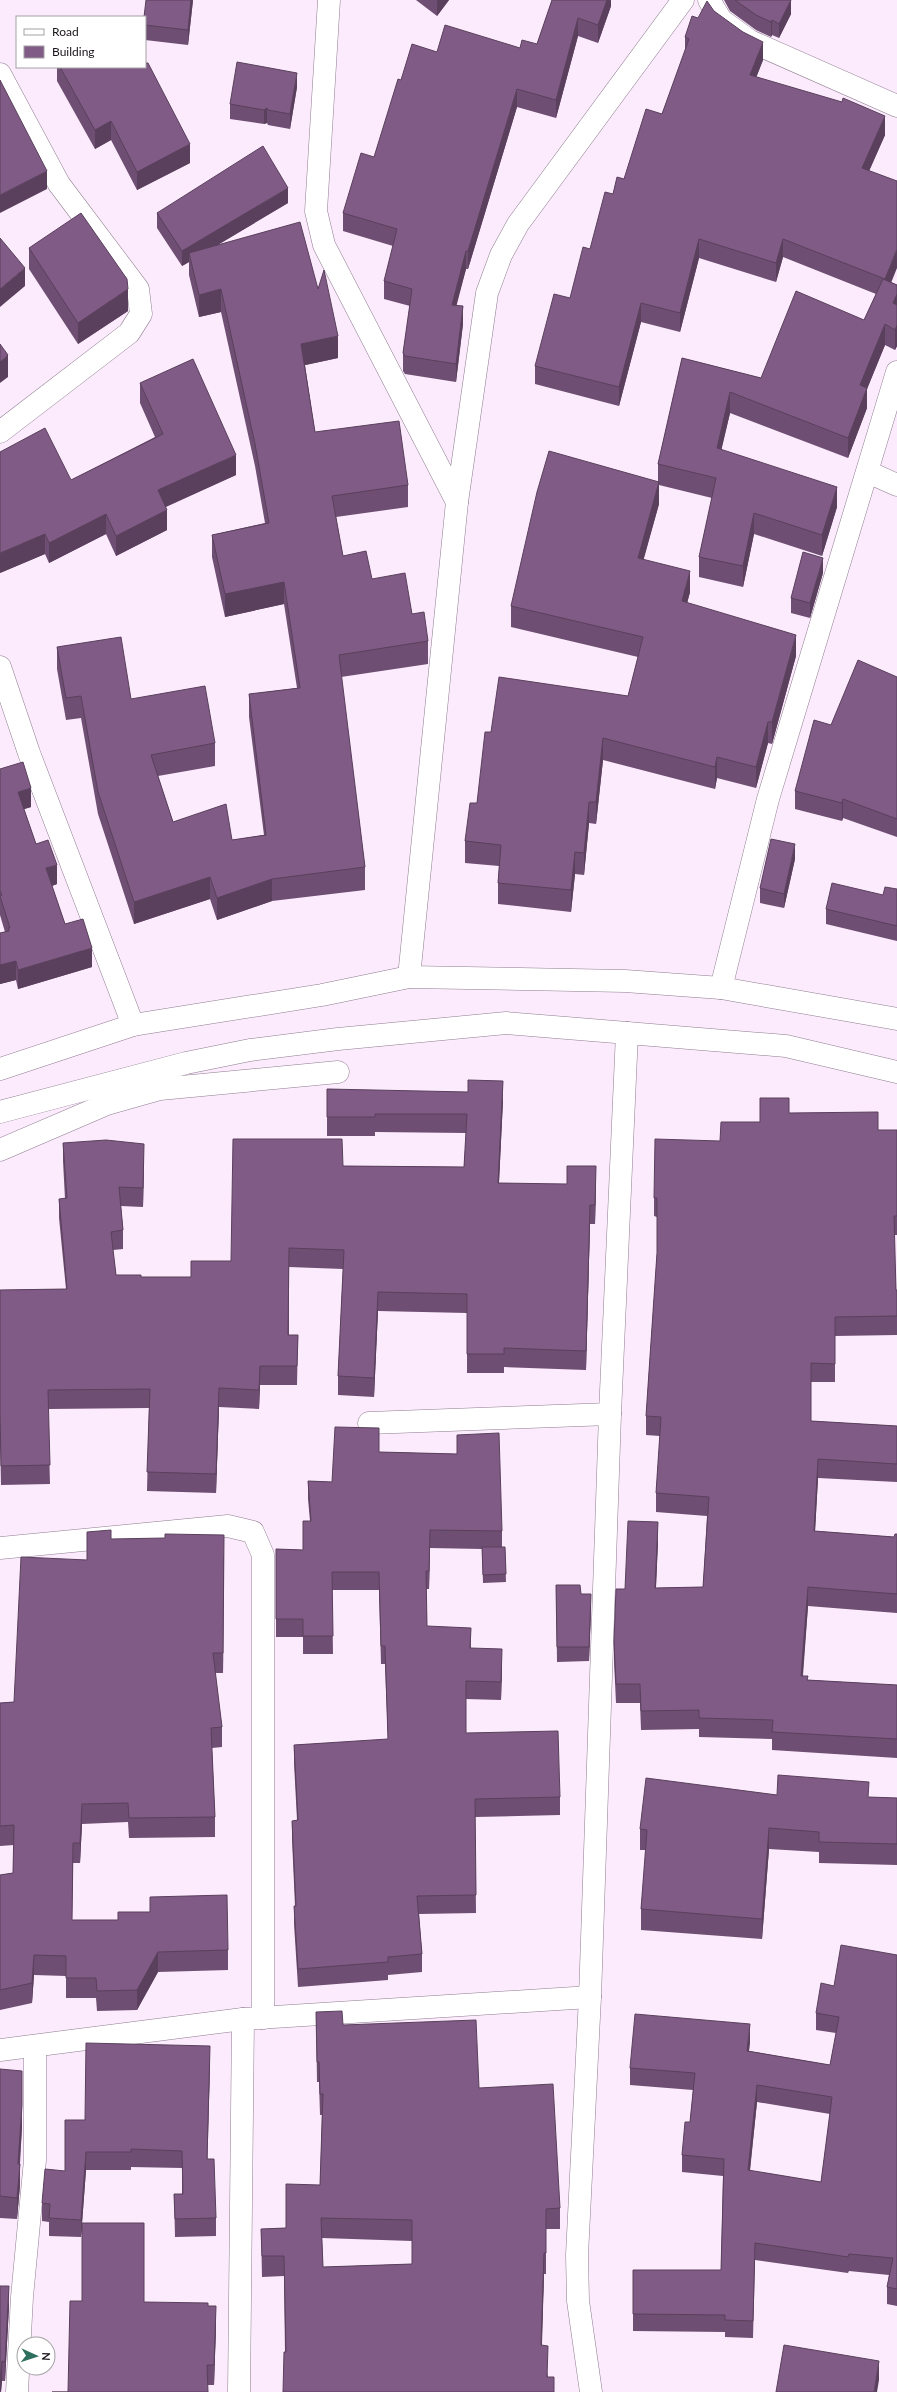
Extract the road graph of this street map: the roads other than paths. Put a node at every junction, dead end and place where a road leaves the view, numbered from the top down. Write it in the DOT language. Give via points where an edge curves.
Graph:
graph roads {
  1 [pos="329,0"];
  2 [pos="683,0"];
  3 [pos="709,0"];
  4 [pos="0,74"];
  5 [pos="897,106"];
  6 [pos="897,372"];
  7 [pos="0,432"];
  8 [pos="868,472"];
  9 [pos="897,485"];
  10 [pos="457,502"];
  11 [pos="0,668"];
  12 [pos="408,976"];
  13 [pos="721,988"];
  14 [pos="897,1019"];
  15 [pos="133,1025"];
  16 [pos="628,1033"];
  17 [pos="0,1069"];
  18 [pos="338,1072"];
  19 [pos="897,1072"];
  20 [pos="0,1112"];
  21 [pos="0,1150"];
  22 [pos="610,1414"];
  23 [pos="369,1423"];
  24 [pos="0,1548"];
  25 [pos="590,1997"];
  26 [pos="253,2018"];
  27 [pos="35,2046"];
  28 [pos="0,2050"];
  29 [pos="17,2392"];
  30 [pos="239,2392"];
  31 [pos="592,2392"];
  1 -- 10 [label="street" via="316,211 324,245"];
  2 -- 10 [label="street" via="518,224 501,255 487,293"];
  3 -- 5 [label="street" via="721,20 750,41"];
  4 -- 7 [label="street" via="59,184 138,289 141,314 129,333"];
  6 -- 8 [label="street"];
  8 -- 9 [label="street"];
  8 -- 13 [label="street" via="768,799"];
  10 -- 12 [label="street"];
  11 -- 15 [label="street" via="29,753"];
  12 -- 13 [label="street" via="625,981"];
  12 -- 15 [label="street" via="322,995"];
  13 -- 14 [label="street"];
  15 -- 17 [label="street"];
  16 -- 19 [label="street" via="786,1046"];
  16 -- 20 [label="street" via="506,1023 250,1050 186,1063"];
  16 -- 22 [label="street"];
  18 -- 21 [label="street" via="160,1088 107,1104"];
  22 -- 23 [label="street"];
  22 -- 25 [label="street"];
  24 -- 26 [label="street" via="228,1526 253,1532 263,1555"];
  25 -- 26 [label="street"];
  25 -- 31 [label="street" via="577,2254 578,2301"];
  26 -- 27 [label="street"];
  26 -- 30 [label="street"];
  27 -- 28 [label="street"];
  27 -- 29 [label="street" via="35,2160 22,2297"];
}
